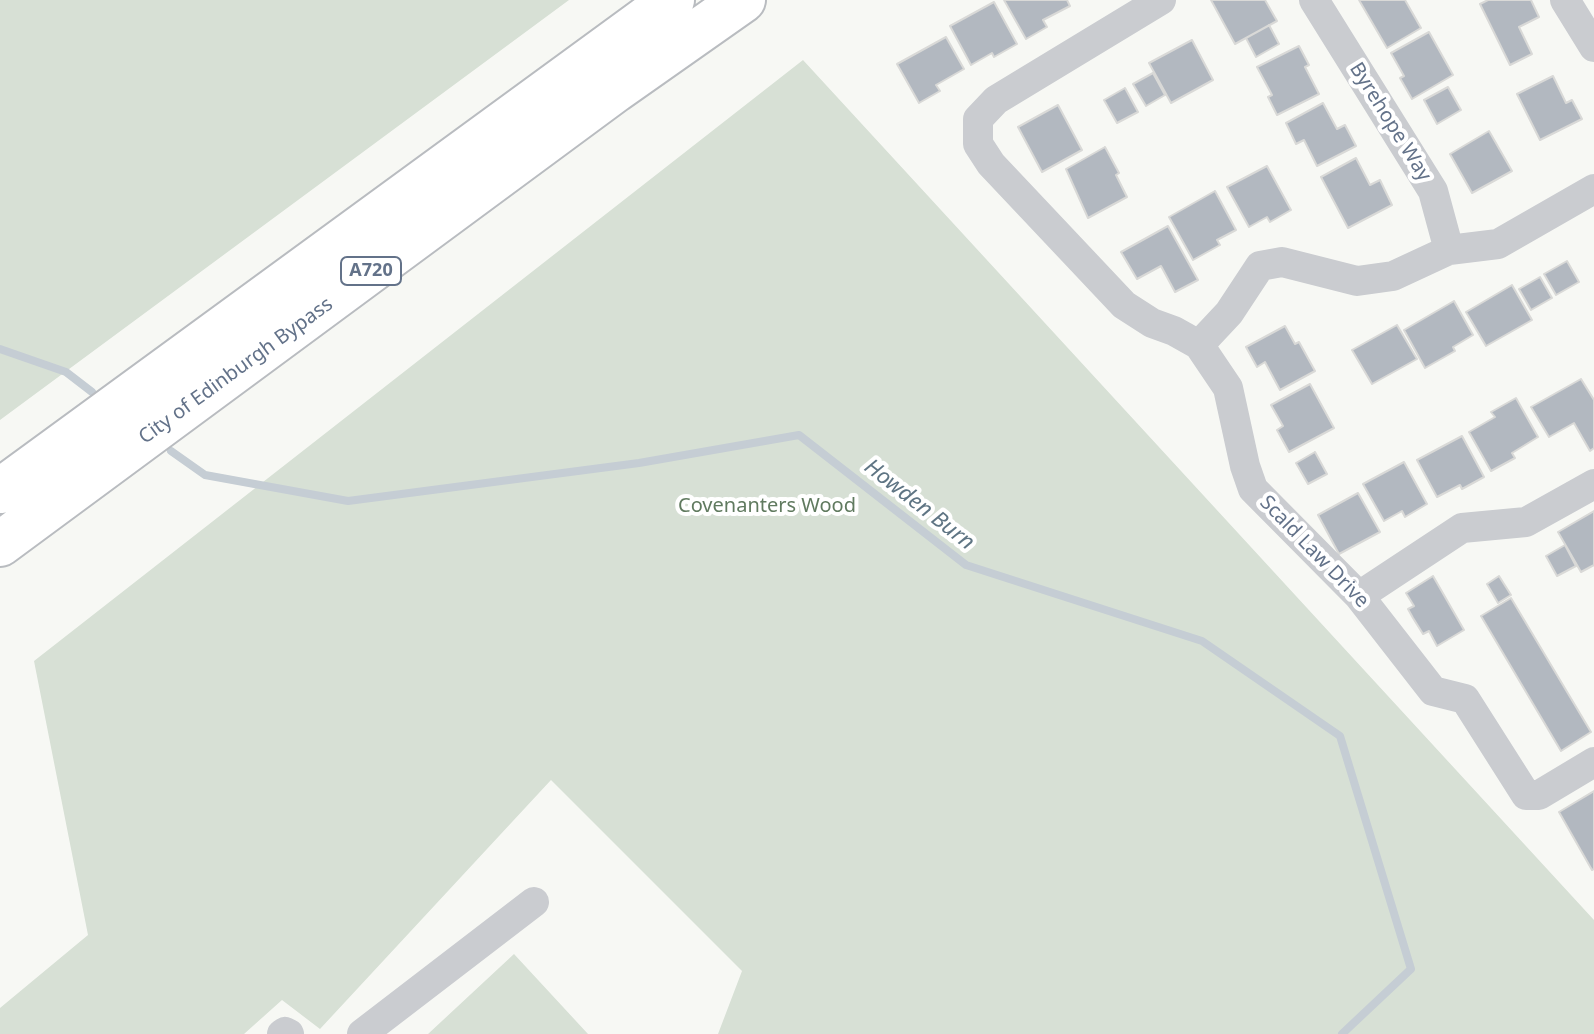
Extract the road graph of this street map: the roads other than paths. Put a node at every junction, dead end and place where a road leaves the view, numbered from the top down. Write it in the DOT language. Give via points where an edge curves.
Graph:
graph roads {
  1 [pos="672,0"];
  2 [pos="743,0"];
  3 [pos="1161,0"];
  4 [pos="1314,0"];
  5 [pos="1565,0"];
  6 [pos="1594,47"];
  7 [pos="1594,189"];
  8 [pos="1449,250"];
  9 [pos="1199,345"];
  10 [pos="1594,484"];
  11 [pos="0,491"];
  12 [pos="0,544"];
  13 [pos="1359,596"];
  14 [pos="1594,762"];
  15 [pos="534,902"];
  16 [pos="282,1034"];
  17 [pos="289,1034"];
  18 [pos="362,1034"];
  1 -- 11 [label="highway, A720"];
  2 -- 12 [label="highway, City of Edinburgh Bypass / A720"];
  3 -- 9 [label="street, Scald Law Drive" via="996,100 978,119 978,144 1124,305"];
  4 -- 8 [label="street, Byrehope Way" via="1433,191"];
  5 -- 6 [label="street"];
  7 -- 8 [label="street" via="1498,244"];
  8 -- 9 [label="street" via="1393,276 1357,281 1282,262 1260,266 1229,313"];
  9 -- 13 [label="street, Scald Law Drive" via="1228,388 1253,489"];
  10 -- 13 [label="street" via="1526,522 1462,528"];
  13 -- 14 [label="street, Scald Law Drive" via="1433,691 1465,699 1526,795 1539,795"];
  15 -- 18 [label="street"];
  16 -- 17 [label="street"];
}
